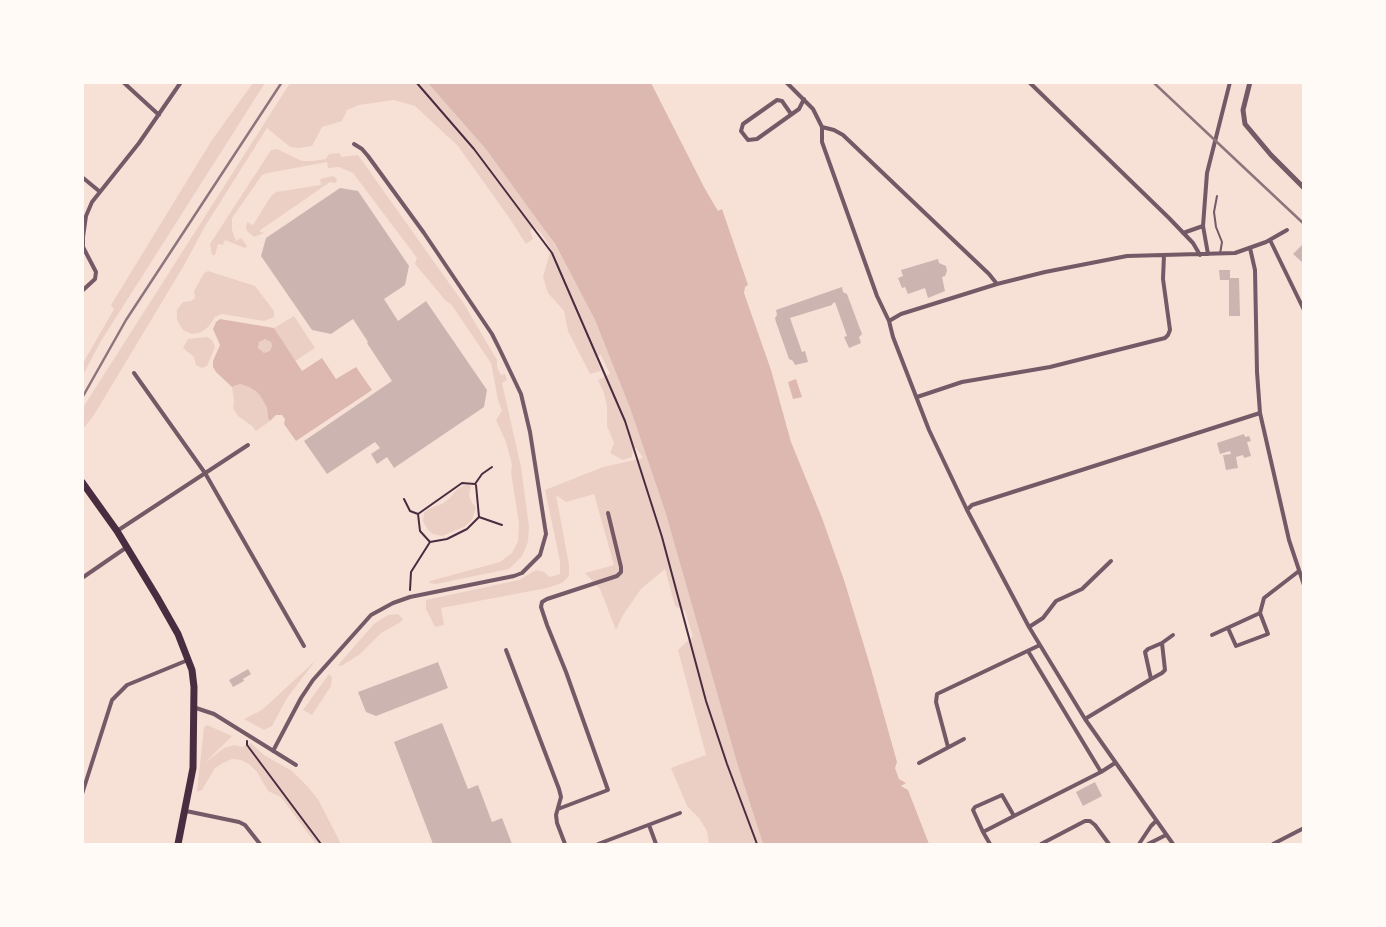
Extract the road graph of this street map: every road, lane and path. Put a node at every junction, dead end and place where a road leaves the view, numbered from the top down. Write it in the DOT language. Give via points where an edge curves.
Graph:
graph roads {
  1 [pos="123,82"];
  2 [pos="181,82"];
  3 [pos="416,82"];
  4 [pos="786,82"];
  5 [pos="1029,82"];
  6 [pos="1230,82"];
  7 [pos="1250,82"];
  8 [pos="804,99"];
  9 [pos="791,114"];
  10 [pos="159,115"];
  11 [pos="822,126"];
  12 [pos="354,144"];
  13 [pos="82,177"];
  14 [pos="1304,188"];
  15 [pos="99,192"];
  16 [pos="1217,196"];
  17 [pos="1203,226"];
  18 [pos="1287,230"];
  19 [pos="1183,233"];
  20 [pos="1270,240"];
  21 [pos="1250,248"];
  22 [pos="1208,254"];
  23 [pos="1220,254"];
  24 [pos="1200,255"];
  25 [pos="1164,256"];
  26 [pos="997,284"];
  27 [pos="82,292"];
  28 [pos="1304,310"];
  29 [pos="889,321"];
  30 [pos="134,373"];
  31 [pos="916,397"];
  32 [pos="1260,413"];
  33 [pos="248,444"];
  34 [pos="492,467"];
  35 [pos="205,473"];
  36 [pos="82,482"];
  37 [pos="475,484"];
  38 [pos="404,499"];
  39 [pos="967,510"];
  40 [pos="608,512"];
  41 [pos="418,514"];
  42 [pos="479,517"];
  43 [pos="502,525"];
  44 [pos="117,531"];
  45 [pos="430,542"];
  46 [pos="126,547"];
  47 [pos="1111,561"];
  48 [pos="1299,571"];
  49 [pos="82,578"];
  50 [pos="1304,585"];
  51 [pos="410,597"];
  52 [pos="1260,613"];
  53 [pos="1029,627"];
  54 [pos="1228,628"];
  55 [pos="1172,635"];
  56 [pos="1212,635"];
  57 [pos="1162,643"];
  58 [pos="1040,645"];
  59 [pos="304,646"];
  60 [pos="506,650"];
  61 [pos="1028,651"];
  62 [pos="189,660"];
  63 [pos="1150,679"];
  64 [pos="194,707"];
  65 [pos="1085,718"];
  66 [pos="245,734"];
  67 [pos="964,739"];
  68 [pos="948,747"];
  69 [pos="273,751"];
  70 [pos="919,763"];
  71 [pos="1115,763"];
  72 [pos="296,765"];
  73 [pos="1101,772"];
  74 [pos="82,794"];
  75 [pos="558,809"];
  76 [pos="186,811"];
  77 [pos="680,813"];
  78 [pos="1014,816"];
  79 [pos="1156,821"];
  80 [pos="649,825"];
  81 [pos="1304,828"];
  82 [pos="983,832"];
  83 [pos="1166,836"];
  84 [pos="178,844"];
  85 [pos="260,844"];
  86 [pos="321,844"];
  87 [pos="565,844"];
  88 [pos="598,844"];
  89 [pos="656,844"];
  90 [pos="757,844"];
  91 [pos="990,844"];
  92 [pos="1041,844"];
  93 [pos="1109,844"];
  94 [pos="1139,844"];
  95 [pos="1148,844"];
  96 [pos="1173,844"];
  97 [pos="1273,844"];
  1 -- 10 [label="street"];
  2 -- 10 [label="street"];
  3 -- 90 [label="path" via="474,149 552,254 626,421 662,536 706,701"];
  4 -- 8 [label="street"];
  5 -- 19 [label="street"];
  6 -- 17 [label="street" via="1211,154"];
  7 -- 14 [label="street" via="1242,110 1245,124"];
  8 -- 9 [label="street" via="799,109"];
  8 -- 11 [label="street"];
  9 -- 9 [label="street" via="757,139 748,140 741,131 743,124 777,100 782,101"];
  10 -- 15 [label="street"];
  11 -- 26 [label="street" via="843,135"];
  11 -- 29 [label="street" via="822,140 828,159"];
  12 -- 51 [label="street" via="368,156 424,233 492,334 521,394 546,525 545,544 540,555 522,573"];
  13 -- 15 [label="street"];
  15 -- 27 [label="street" via="86,216 83,237 83,247 96,272 95,279"];
  16 -- 23 [label="lane" via="1214,212 1222,242"];
  17 -- 19 [label="street"];
  17 -- 22 [label="street"];
  18 -- 20 [label="street"];
  19 -- 24 [label="street"];
  20 -- 21 [label="street"];
  20 -- 28 [label="street"];
  21 -- 23 [label="street"];
  21 -- 32 [label="street" via="1255,270"];
  22 -- 23 [label="street"];
  22 -- 24 [label="street"];
  24 -- 25 [label="street"];
  25 -- 26 [label="street" via="1117,257"];
  25 -- 31 [label="street" via="1163,279 1170,330 1167,337 1050,368 962,382"];
  26 -- 29 [label="street" via="901,314"];
  29 -- 31 [label="street"];
  30 -- 35 [label="street"];
  31 -- 39 [label="street"];
  32 -- 39 [label="street" via="972,505"];
  32 -- 48 [label="street"];
  33 -- 35 [label="street"];
  34 -- 37 [label="path"];
  35 -- 44 [label="street"];
  35 -- 59 [label="street"];
  36 -- 44 [label="highway"];
  37 -- 41 [label="path" via="462,483"];
  37 -- 42 [label="path"];
  38 -- 41 [label="path" via="410,511"];
  39 -- 53 [label="street"];
  40 -- 75 [label="street" via="621,572 542,602 541,608 608,790"];
  41 -- 45 [label="path" via="420,531"];
  42 -- 43 [label="path"];
  42 -- 45 [label="path" via="467,529 447,539"];
  44 -- 46 [label="highway"];
  45 -- 51 [label="path" via="411,572"];
  46 -- 49 [label="street"];
  46 -- 62 [label="highway" via="174,627"];
  47 -- 53 [label="street" via="1082,589 1056,601 1043,618"];
  48 -- 50 [label="street"];
  48 -- 52 [label="street" via="1264,598"];
  51 -- 69 [label="street" via="381,609 363,622 314,680"];
  52 -- 54 [label="street"];
  52 -- 54 [label="street" via="1268,634 1236,646"];
  53 -- 58 [label="street"];
  54 -- 56 [label="street"];
  55 -- 57 [label="street"];
  57 -- 63 [label="street" via="1165,670"];
  57 -- 63 [label="street" via="1145,652"];
  58 -- 61 [label="street"];
  58 -- 65 [label="street"];
  60 -- 75 [label="street" via="559,789"];
  61 -- 68 [label="street" via="937,694 936,702"];
  61 -- 73 [label="street"];
  62 -- 64 [label="highway"];
  62 -- 74 [label="street" via="127,685 112,700"];
  63 -- 65 [label="street"];
  64 -- 66 [label="street" via="214,714"];
  64 -- 76 [label="highway" via="193,768"];
  65 -- 71 [label="street"];
  66 -- 69 [label="street"];
  66 -- 86 [label="path" via="247,745"];
  67 -- 68 [label="street"];
  68 -- 70 [label="street"];
  69 -- 72 [label="street"];
  71 -- 73 [label="street"];
  71 -- 79 [label="street"];
  73 -- 78 [label="street"];
  75 -- 87 [label="street" via="557,823"];
  76 -- 84 [label="highway"];
  76 -- 85 [label="street" via="246,825"];
  77 -- 80 [label="street"];
  78 -- 82 [label="street"];
  78 -- 82 [label="street" via="1002,795 974,807"];
  79 -- 83 [label="street"];
  79 -- 94 [label="street"];
  80 -- 88 [label="street"];
  80 -- 89 [label="street"];
  81 -- 97 [label="street"];
  82 -- 91 [label="street"];
  83 -- 95 [label="street"];
  83 -- 96 [label="street"];
  92 -- 93 [label="street" via="1085,821 1095,825"];
}
